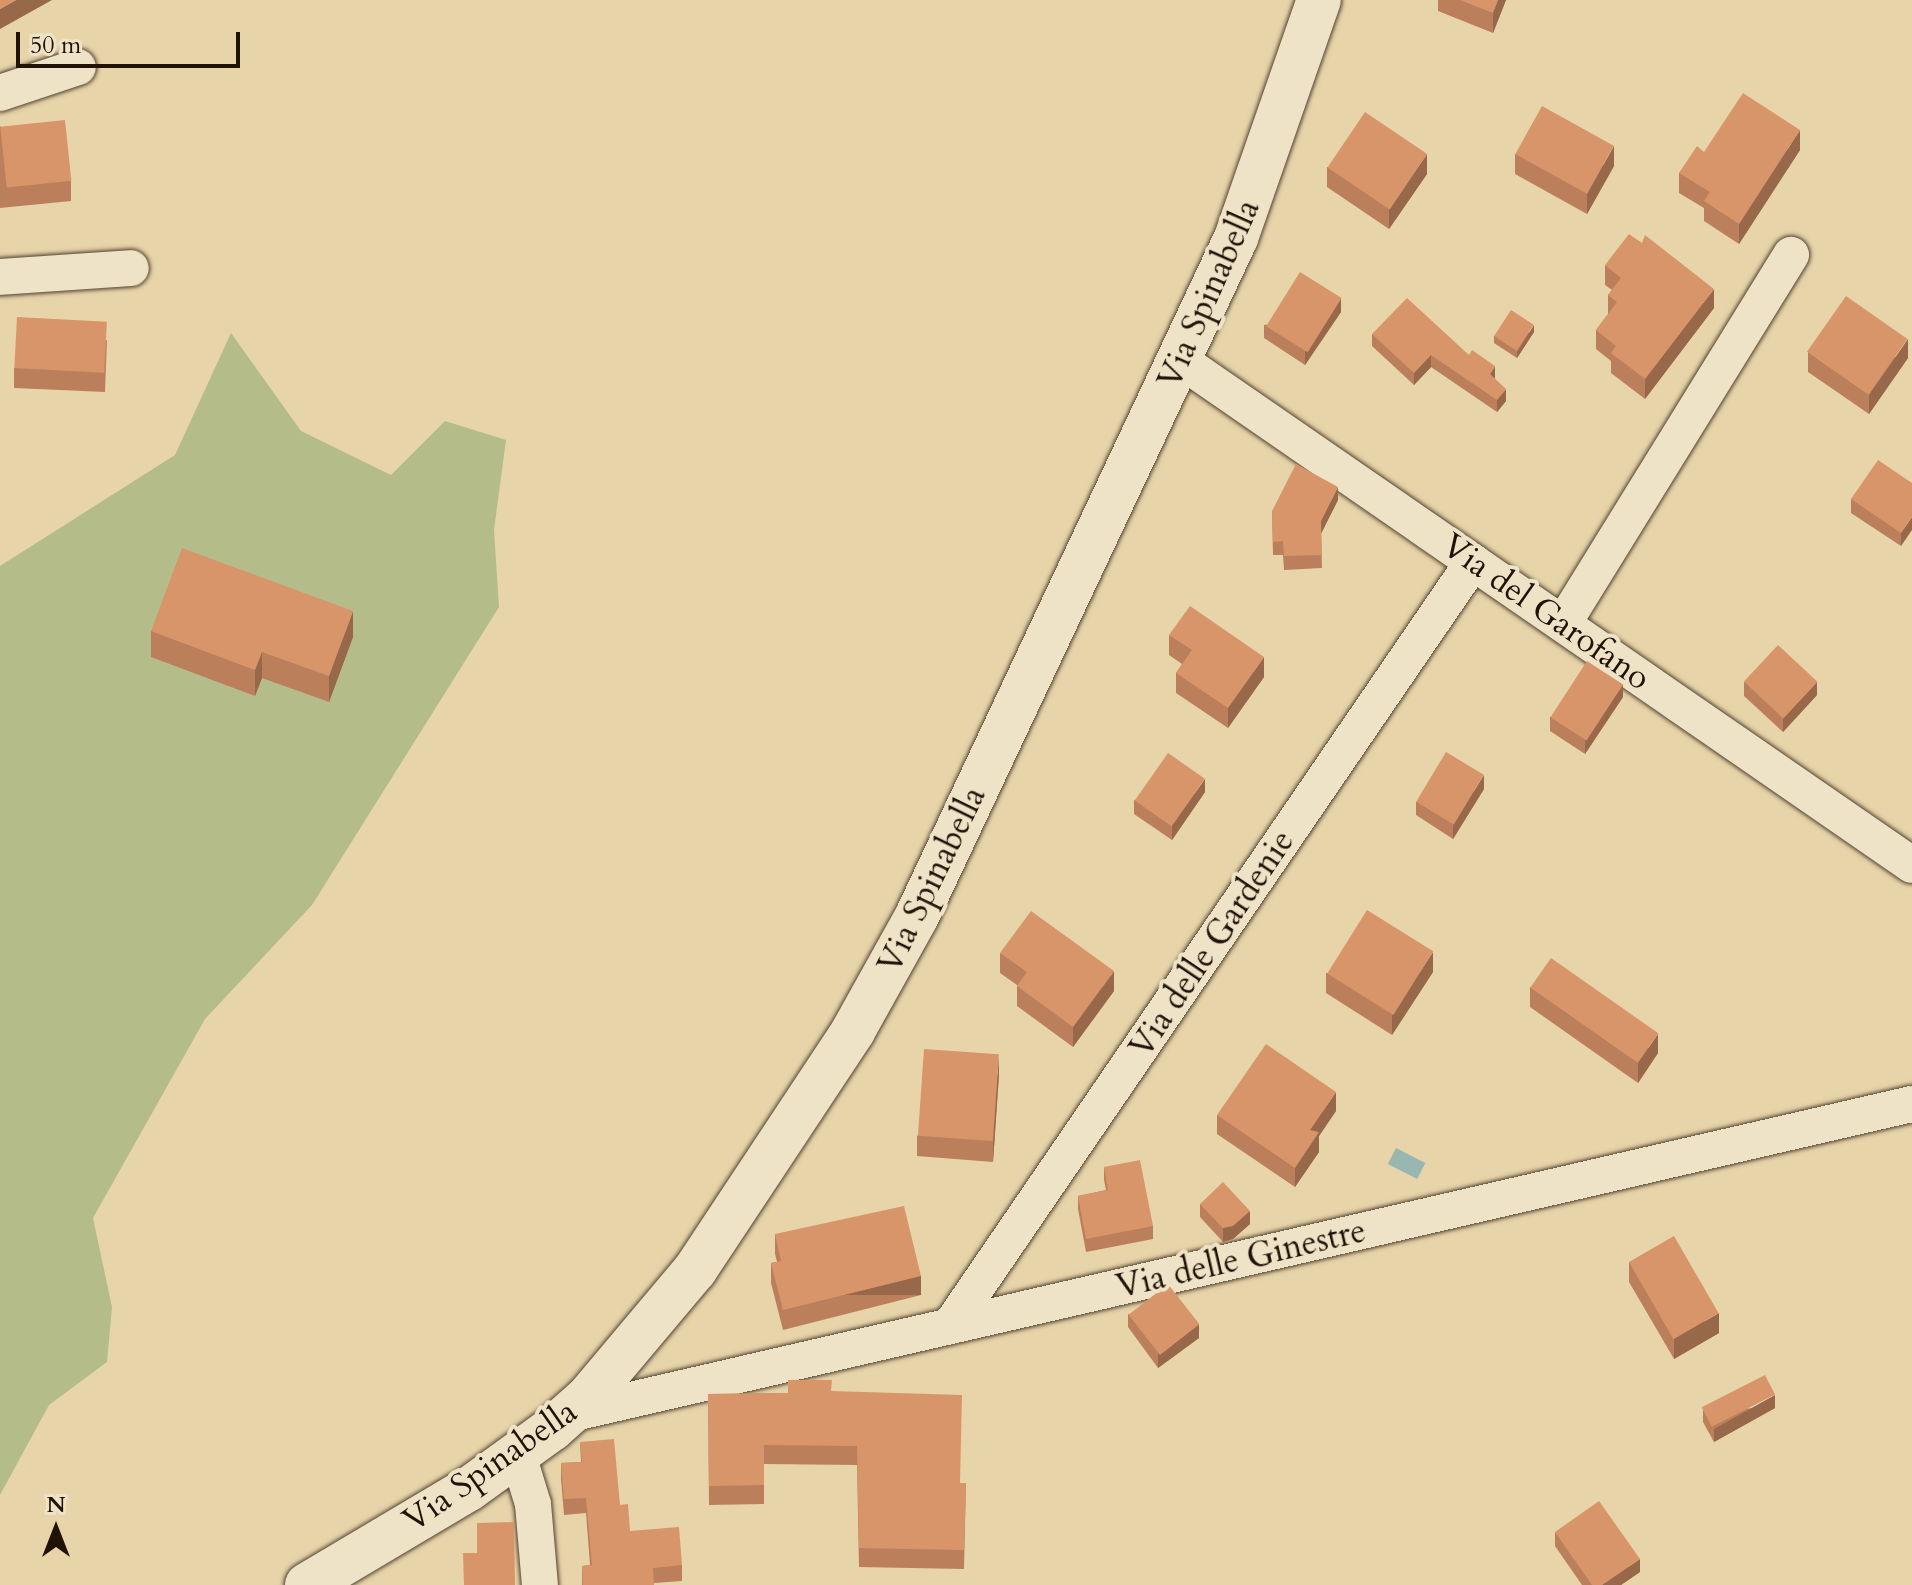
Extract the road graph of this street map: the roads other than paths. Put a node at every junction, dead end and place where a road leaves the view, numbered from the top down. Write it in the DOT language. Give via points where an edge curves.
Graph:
graph roads {
  1 [pos="1319,0"];
  2 [pos="78,67"];
  3 [pos="0,93"];
  4 [pos="1791,255"];
  5 [pos="131,268"];
  6 [pos="0,277"];
  7 [pos="1180,360"];
  8 [pos="1473,562"];
  9 [pos="1563,624"];
  10 [pos="1912,865"];
  11 [pos="1912,1104"];
  12 [pos="950,1326"];
  13 [pos="570,1414"];
  14 [pos="518,1455"];
  15 [pos="307,1585"];
  16 [pos="540,1585"];
  1 -- 7 [label="street, Via Spinabella" via="1246,215"];
  2 -- 3 [label="street"];
  4 -- 9 [label="street"];
  5 -- 6 [label="street"];
  7 -- 8 [label="street, Via del Garofano"];
  7 -- 13 [label="street, Via Spinabella" via="885,978 695,1270"];
  8 -- 9 [label="street, Via del Garofano"];
  8 -- 12 [label="street, Via delle Gardenie"];
  9 -- 10 [label="street, Via del Garofano"];
  11 -- 12 [label="street, Via delle Ginestre"];
  12 -- 13 [label="street, Via delle Ginestre"];
  13 -- 14 [label="street, Via Spinabella"];
  14 -- 15 [label="street, Via Spinabella"];
  14 -- 16 [label="street" via="533,1504"];
}
